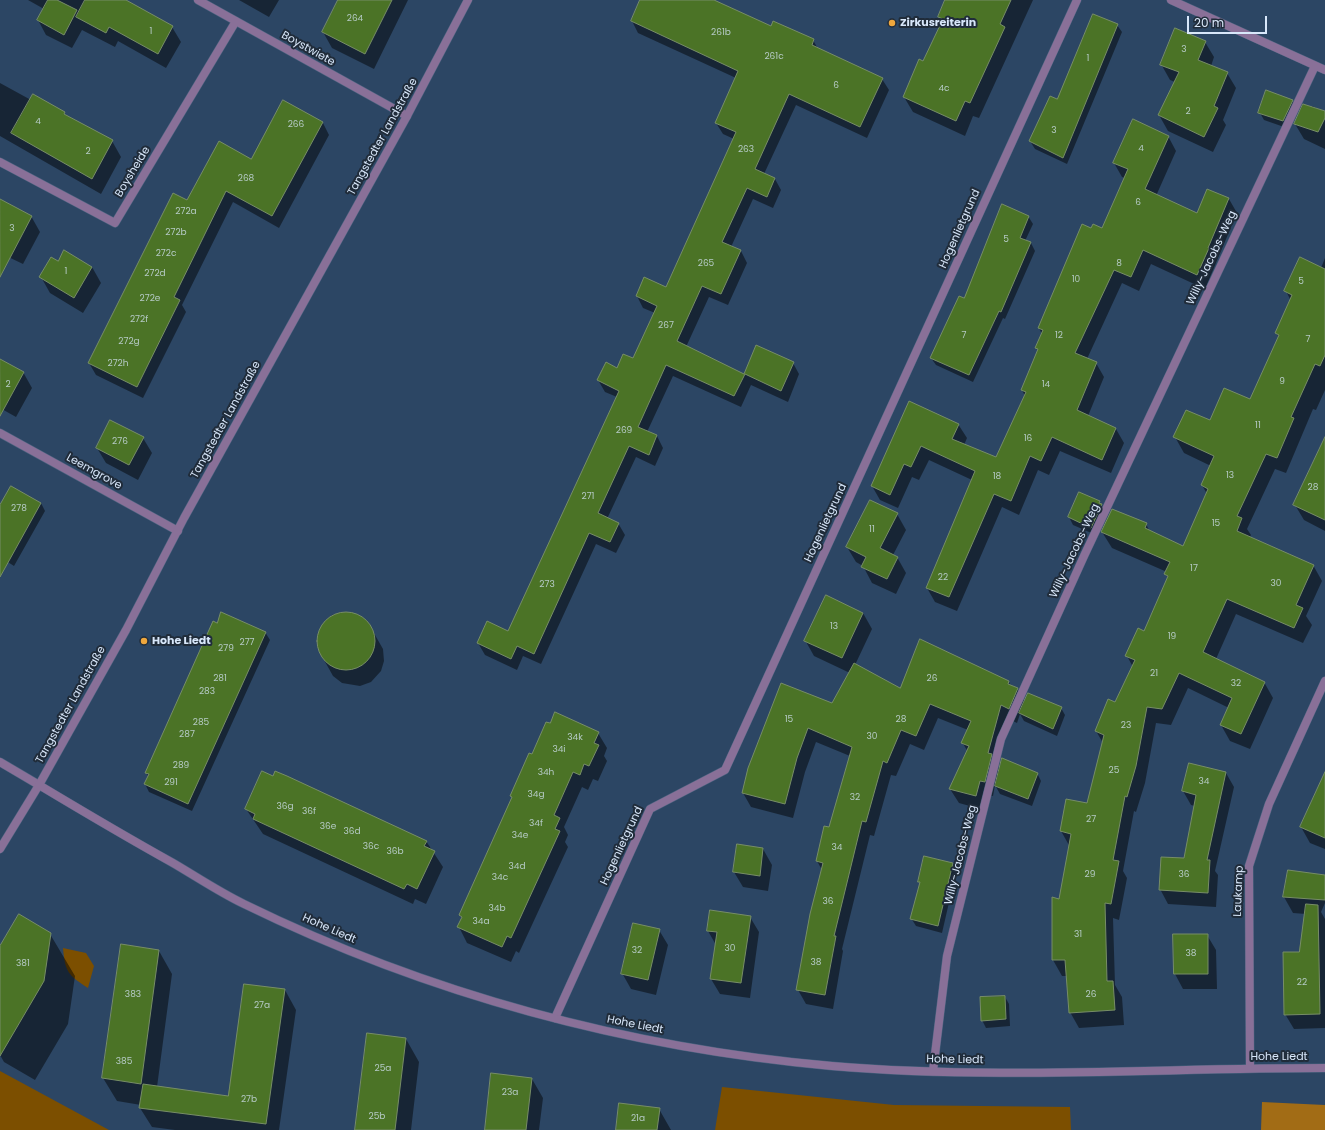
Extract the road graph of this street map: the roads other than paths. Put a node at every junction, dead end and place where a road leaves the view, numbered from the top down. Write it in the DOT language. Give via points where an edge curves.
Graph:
graph roads {
  1 [pos="198,0"];
  2 [pos="468,0"];
  3 [pos="1077,0"];
  4 [pos="1171,0"];
  5 [pos="236,21"];
  6 [pos="1315,66"];
  7 [pos="1325,70"];
  8 [pos="407,116"];
  9 [pos="0,162"];
  10 [pos="0,433"];
  11 [pos="178,531"];
  12 [pos="1325,681"];
  13 [pos="0,762"];
  14 [pos="39,785"];
  15 [pos="0,849"];
  16 [pos="555,1018"];
  17 [pos="1250,1068"];
  18 [pos="1325,1068"];
  19 [pos="932,1071"];
  1 -- 5 [label="street, Boystwiete"];
  2 -- 8 [label="street, Tangstedter Landstraße"];
  3 -- 16 [label="street, Hogenlietgrund" via="725,770 650,809"];
  4 -- 6 [label="street"];
  5 -- 8 [label="street, Boystwiete"];
  5 -- 9 [label="street, Boysheide" via="115,223"];
  6 -- 7 [label="street"];
  6 -- 19 [label="street, Willy-Jacobs-Weg" via="1084,556 1001,739 947,956"];
  8 -- 11 [label="street, Tangstedter Landstraße"];
  10 -- 11 [label="street, Leemgrove"];
  11 -- 14 [label="street, Tangstedter Landstraße"];
  12 -- 17 [label="street, Laukamp" via="1269,804 1249,866"];
  13 -- 14 [label="street, Hohe Liedt"];
  14 -- 15 [label="street, Tangstedter Landstraße"];
  14 -- 16 [label="street, Hohe Liedt" via="242,903 397,970"];
  16 -- 19 [label="street, Hohe Liedt" via="612,1033 734,1054 833,1066"];
  17 -- 18 [label="street, Hohe Liedt"];
  17 -- 19 [label="street, Hohe Liedt" via="1107,1073"];
}
